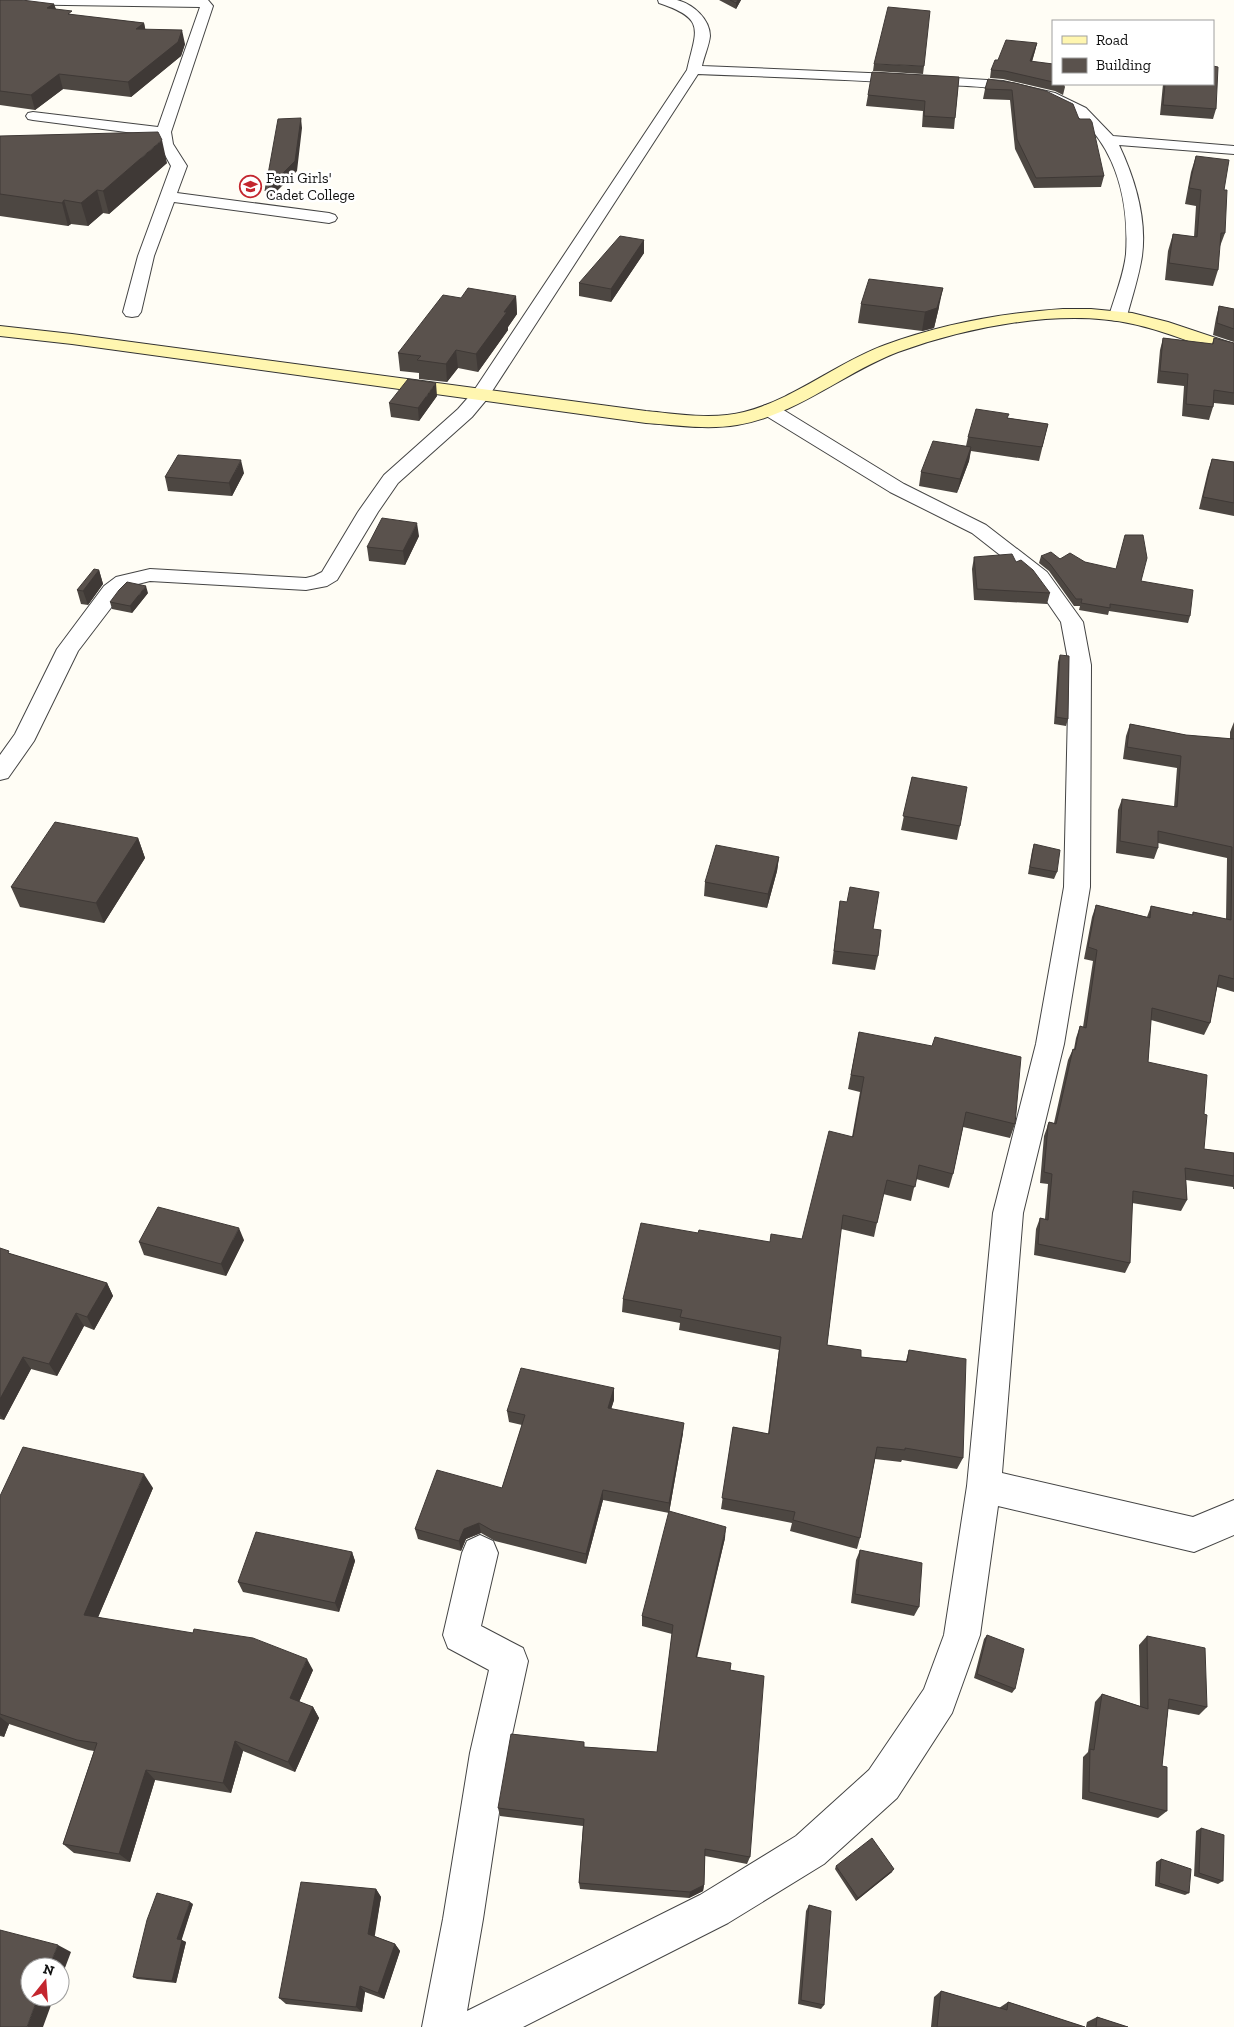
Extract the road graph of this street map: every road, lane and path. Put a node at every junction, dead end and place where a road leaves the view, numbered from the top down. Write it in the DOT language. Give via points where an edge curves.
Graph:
graph roads {
  1 [pos="0,0"];
  2 [pos="664,0"];
  3 [pos="694,70"];
  4 [pos="33,116"];
  5 [pos="164,132"];
  6 [pos="1109,140"];
  7 [pos="1234,150"];
  8 [pos="169,197"];
  9 [pos="329,218"];
  10 [pos="132,312"];
  11 [pos="1118,316"];
  12 [pos="0,331"];
  13 [pos="1234,350"];
  14 [pos="480,395"];
  15 [pos="770,410"];
  16 [pos="0,772"];
  17 [pos="984,1486"];
  18 [pos="1234,1517"];
  19 [pos="480,1553"];
  20 [pos="443,2027"];
  21 [pos="479,2027"];
  1 -- 5 [label="street" via="203,3 207,6"];
  2 -- 3 [label="street" via="692,12 699,21 703,34"];
  3 -- 6 [label="street" via="1003,85 1050,96 1081,111"];
  3 -- 14 [label="street"];
  4 -- 5 [label="street"];
  5 -- 8 [label="street" via="166,144 179,166"];
  6 -- 7 [label="street"];
  6 -- 11 [label="street" via="1134,210 1134,256"];
  8 -- 9 [label="street"];
  8 -- 10 [label="street" via="146,256"];
  11 -- 13 [label="main road"];
  11 -- 15 [label="main road" via="1054,314 951,330 890,349"];
  12 -- 14 [label="main road"];
  14 -- 15 [label="main road" via="646,417 712,421 746,418"];
  14 -- 16 [label="street" via="465,413 391,479 330,576 320,582 150,576 123,581 112,590 68,649 26,736"];
  15 -- 17 [label="street" via="897,488 979,529 1040,576 1072,622 1080,665 1077,887 1050,1044 1008,1213"];
  17 -- 18 [label="street" via="1194,1534"];
  17 -- 21 [label="street" via="962,1635 939,1700 883,1784 810,1850 714,1909"];
  19 -- 20 [label="street" via="461,1635 510,1661 488,1753"];
}
